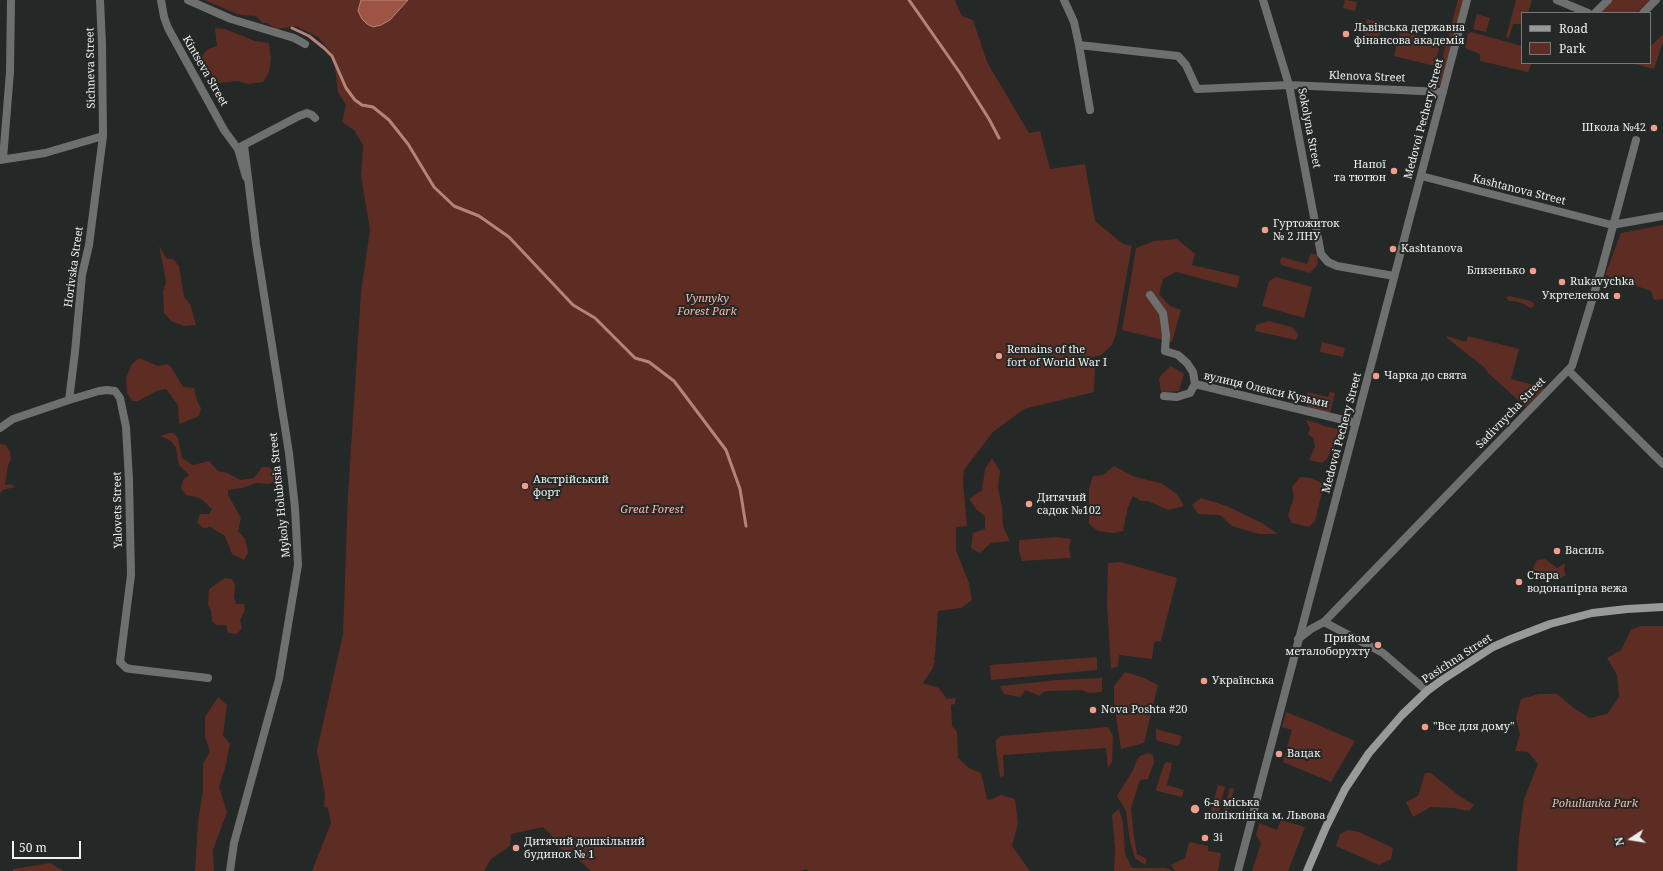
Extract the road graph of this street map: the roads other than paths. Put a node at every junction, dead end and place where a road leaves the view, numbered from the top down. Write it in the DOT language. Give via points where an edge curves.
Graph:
graph roads {
  1 [pos="12,0"];
  2 [pos="100,0"];
  3 [pos="161,0"];
  4 [pos="188,0"];
  5 [pos="1064,0"];
  6 [pos="1263,0"];
  7 [pos="1467,0"];
  8 [pos="1557,0"];
  9 [pos="1608,0"];
  10 [pos="1656,0"];
  11 [pos="1586,12"];
  12 [pos="1596,12"];
  13 [pos="1644,12"];
  14 [pos="305,44"];
  15 [pos="1079,45"];
  16 [pos="1289,84"];
  17 [pos="1443,92"];
  18 [pos="1090,110"];
  19 [pos="315,118"];
  20 [pos="103,136"];
  21 [pos="1636,140"];
  22 [pos="241,147"];
  23 [pos="1,159"];
  24 [pos="1421,176"];
  25 [pos="1663,216"];
  26 [pos="1612,225"];
  27 [pos="1394,276"];
  28 [pos="1150,295"];
  29 [pos="1568,370"];
  30 [pos="1195,384"];
  31 [pos="1164,396"];
  32 [pos="69,400"];
  33 [pos="1356,423"];
  34 [pos="0,428"];
  35 [pos="1663,464"];
  36 [pos="1663,606"];
  37 [pos="1324,622"];
  38 [pos="1298,639"];
  39 [pos="208,678"];
  40 [pos="1427,691"];
  41 [pos="230,871"];
  42 [pos="1238,871"];
  43 [pos="1307,871"];
  1 -- 23 [label="street" via="10,72"];
  2 -- 20 [label="street, Sichneva Street"];
  3 -- 22 [label="street, Kintseva Street" via="168,28 224,130"];
  4 -- 14 [label="street" via="231,20 294,38"];
  5 -- 15 [label="street" via="1074,22"];
  6 -- 16 [label="street"];
  7 -- 17 [label="street, Medovoi Pechery Street"];
  8 -- 11 [label="street"];
  9 -- 12 [label="street"];
  10 -- 13 [label="street"];
  15 -- 16 [label="street, Sokolyna Street" via="1178,56 1186,65 1197,89"];
  15 -- 18 [label="street"];
  16 -- 17 [label="street, Klenova Street"];
  16 -- 27 [label="street, Sokolyna Street" via="1321,254 1328,262 1337,266"];
  17 -- 24 [label="street, Medovoi Pechery Street"];
  19 -- 22 [label="street" via="307,113 299,116"];
  20 -- 23 [label="street" via="45,153"];
  20 -- 32 [label="street, Horivska Street" via="89,246 82,275"];
  21 -- 26 [label="street, Sadivnycha Street"];
  22 -- 41 [label="street, Mykoly Holubtsia Street" via="289,453 298,565 279,679 234,843"];
  24 -- 26 [label="street, Kashtanova Street"];
  24 -- 27 [label="street, Medovoi Pechery Street"];
  25 -- 26 [label="street"];
  26 -- 29 [label="street, Sadivnycha Street" via="1589,311 1572,366"];
  27 -- 33 [label="street, Medovoi Pechery Street"];
  28 -- 30 [label="street, вулиця Олекси Кузьми" via="1163,313 1165,351 1178,355 1188,362 1194,372"];
  29 -- 35 [label="street"];
  29 -- 37 [label="street, Sadivnycha Street"];
  30 -- 31 [label="street, вулиця Олекси Кузьми" via="1190,393"];
  30 -- 33 [label="street, вулиця Олекси Кузьми"];
  32 -- 34 [label="street, Yalovets Street" via="13,419"];
  32 -- 39 [label="street, Yalovets Street" via="107,390 115,391 122,406 126,427 129,480 131,575 120,662 131,669"];
  33 -- 38 [label="street, Medovoi Pechery Street"];
  36 -- 40 [label="main road, Pasichna Street" via="1592,613 1529,631 1474,658"];
  37 -- 38 [label="street, Sadivnycha Street"];
  37 -- 40 [label="street" via="1383,653"];
  38 -- 42 [label="street, Medovoi Pechery Street"];
  40 -- 43 [label="main road, Pasichna Street" via="1388,731 1355,772 1326,827"];
}
